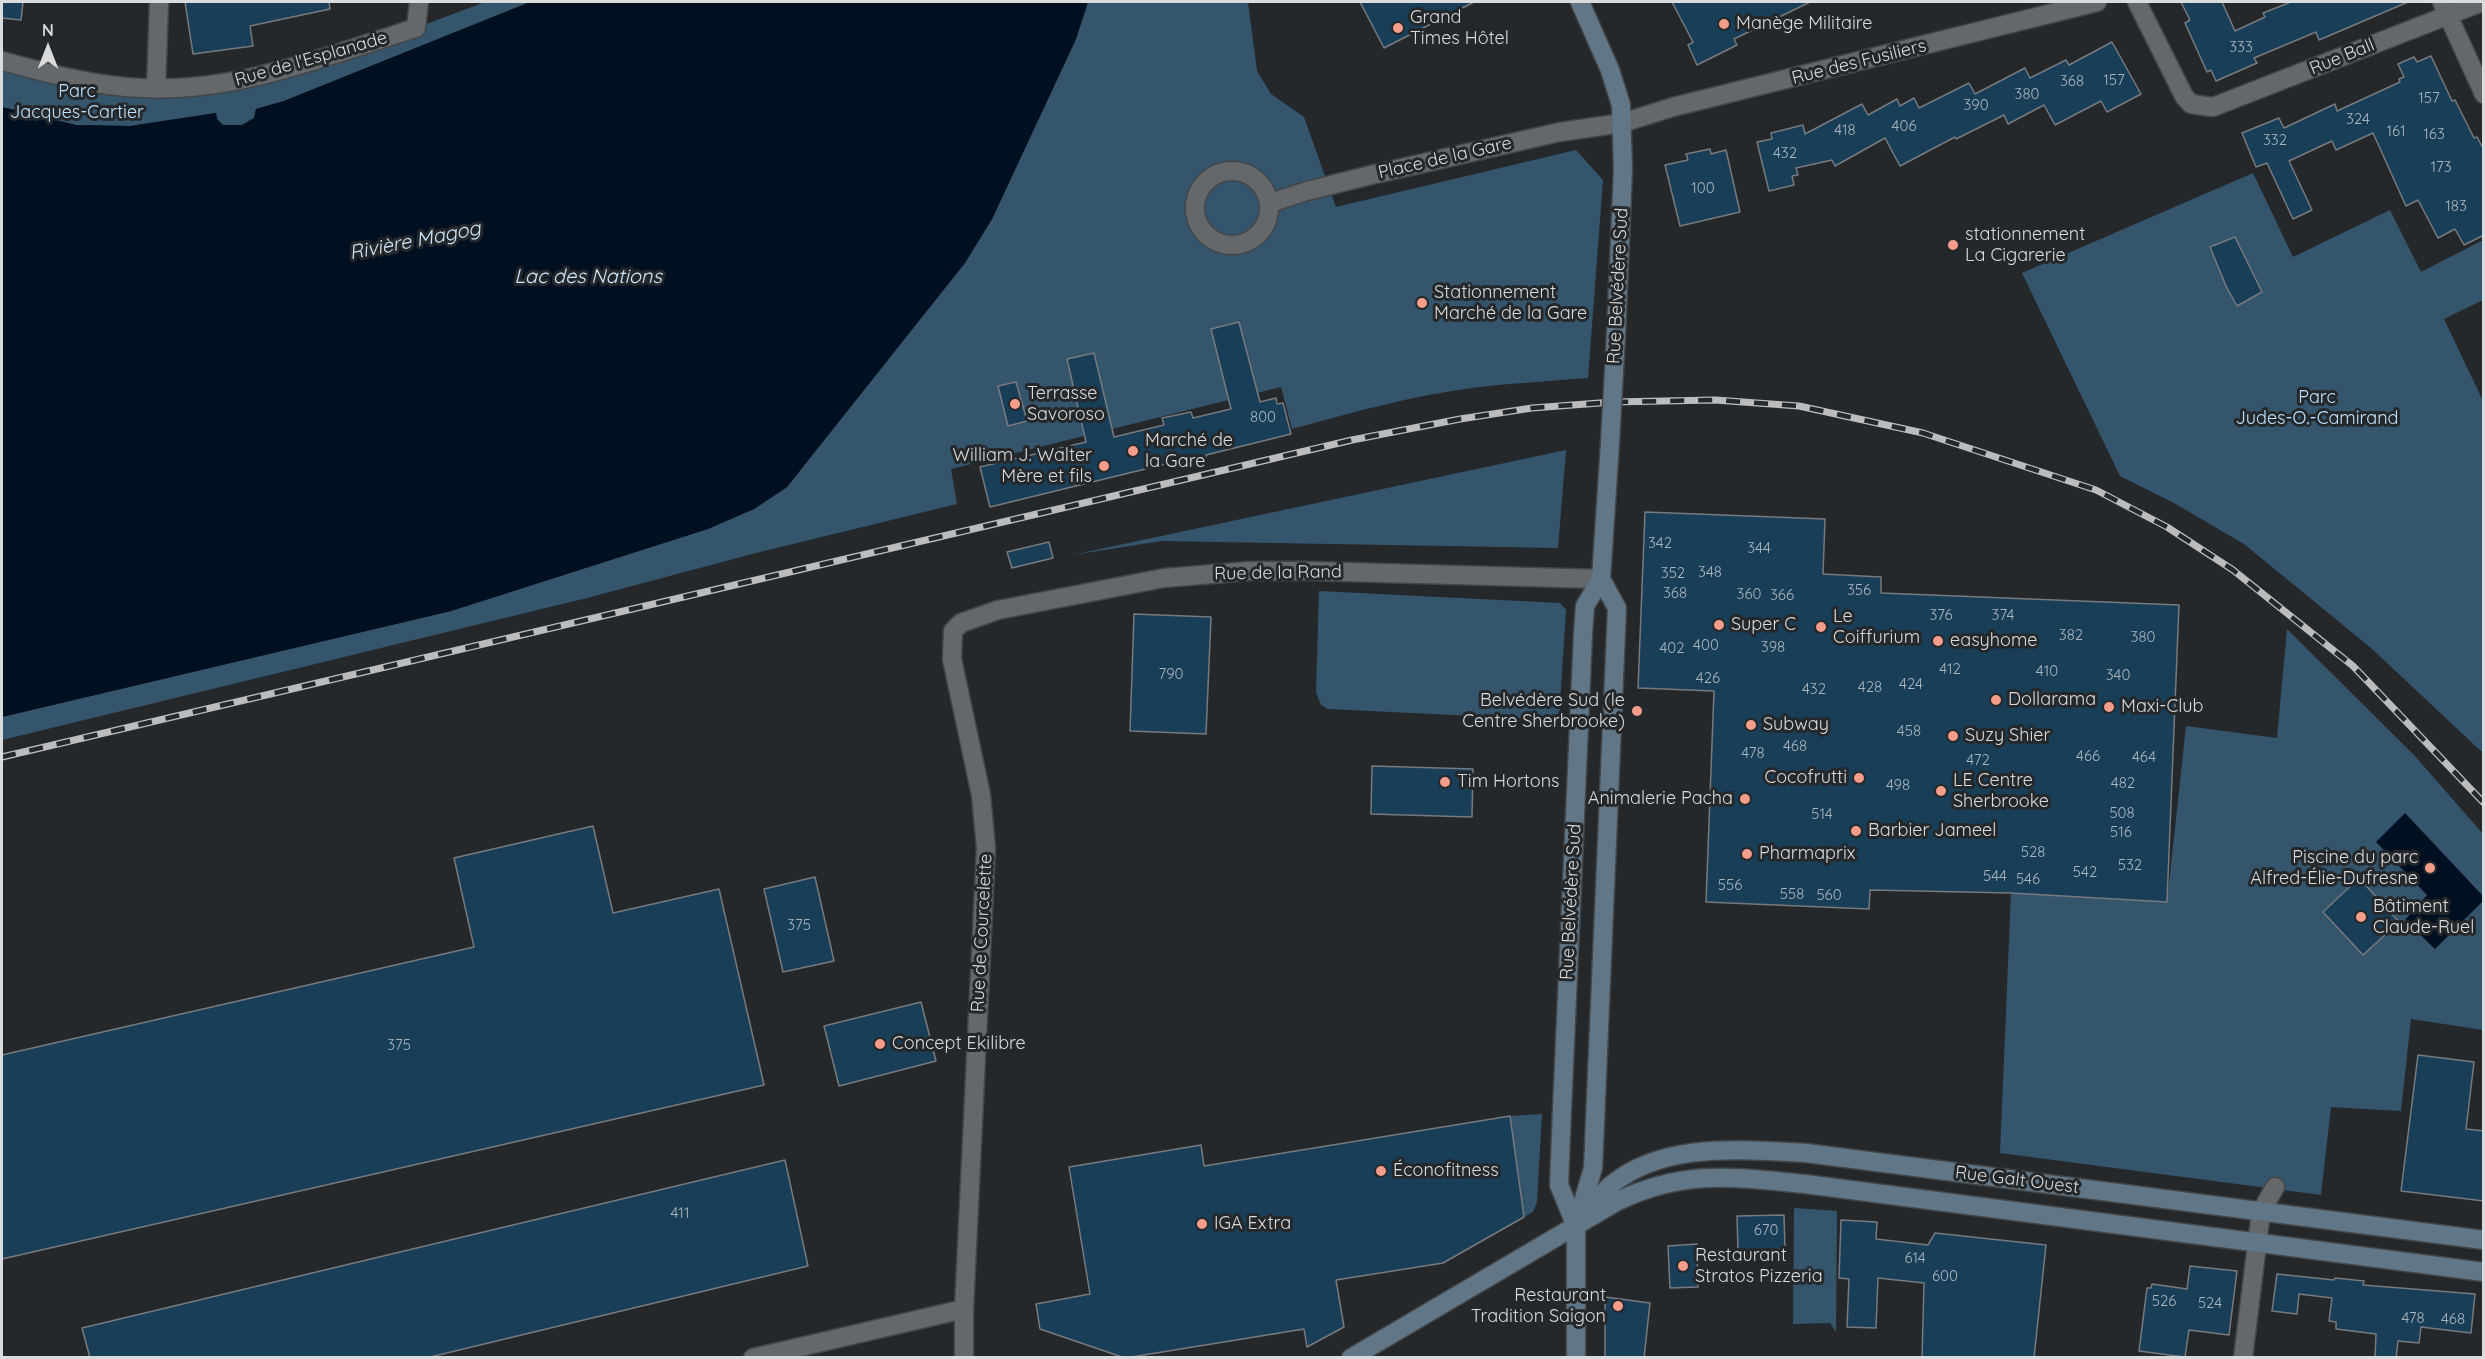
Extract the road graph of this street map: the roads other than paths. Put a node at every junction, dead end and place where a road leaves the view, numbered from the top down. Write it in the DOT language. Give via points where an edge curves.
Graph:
graph roads {
  1 [pos="159,2"];
  2 [pos="419,2"];
  3 [pos="1580,2"];
  4 [pos="2097,2"];
  5 [pos="2137,2"];
  6 [pos="2482,2"];
  7 [pos="2445,8"];
  8 [pos="2,61"];
  9 [pos="156,88"];
  10 [pos="2484,94"];
  11 [pos="1622,123"];
  12 [pos="1270,203"];
  13 [pos="1601,579"];
  14 [pos="961,623"];
  15 [pos="2275,1188"];
  16 [pos="2261,1212"];
  17 [pos="1576,1226"];
  18 [pos="2484,1240"];
  19 [pos="2257,1243"];
  20 [pos="2484,1272"];
  21 [pos="964,1309"];
  22 [pos="753,1358"];
  23 [pos="964,1358"];
  24 [pos="1351,1358"];
  25 [pos="1576,1358"];
  26 [pos="2243,1358"];
  1 -- 9 [label="street"];
  2 -- 9 [label="street, Rue de l'Esplanade" via="416,28 268,74 199,87"];
  3 -- 11 [label="main road, Rue Belvédère Sud" via="1618,89"];
  4 -- 11 [label="street, Rue des Fusiliers"];
  5 -- 7 [label="street, Rue Ball" via="2184,96 2201,107 2233,101"];
  6 -- 7 [label="street, Rue Ball"];
  7 -- 10 [label="street"];
  8 -- 9 [label="street, Rue de l'Esplanade" via="67,78"];
  11 -- 12 [label="street, Place de la Gare" via="1560,132 1371,175"];
  11 -- 13 [label="main road, Rue Belvédère Sud, bridge" via="1622,233"];
  12 -- 12 [label="street" via="1259,182 1249,175 1225,171 1204,184 1194,206 1200,229 1219,244 1231,246 1256,238 1269,216"];
  13 -- 14 [label="street, Rue de la Rand" via="1237,572 1164,578 998,610"];
  13 -- 17 [label="main road, Rue Belvédère Sud" via="1617,608 1593,1168"];
  13 -- 17 [label="main road, Rue Belvédère Sud" via="1585,606 1583,633 1559,1185"];
  14 -- 21 [label="street, Rue de Courcelette" via="953,631 952,659 981,795 986,848"];
  15 -- 16 [label="street"];
  16 -- 17 [label="main road, Rue Galt Ouest" via="1806,1153 1728,1150 1671,1156 1641,1166 1610,1186"];
  16 -- 18 [label="main road, Rue Galt Ouest"];
  16 -- 19 [label="street"];
  17 -- 19 [label="main road, Rue Galt Ouest" via="1636,1192 1681,1179 1733,1178 1833,1187"];
  17 -- 24 [label="main road, Rue Galt Ouest"];
  17 -- 25 [label="main road, Rue Belvédère Sud"];
  19 -- 20 [label="main road, Rue Galt Ouest"];
  19 -- 26 [label="street"];
  21 -- 22 [label="street"];
  21 -- 23 [label="street, Rue de Courcelette"];
}
